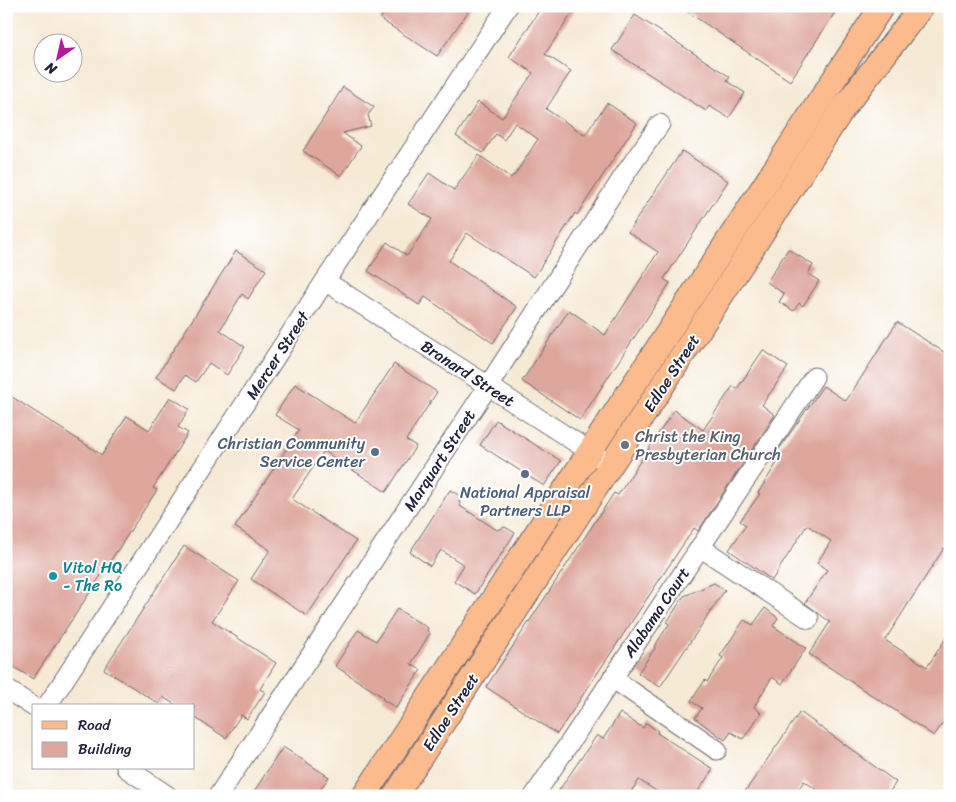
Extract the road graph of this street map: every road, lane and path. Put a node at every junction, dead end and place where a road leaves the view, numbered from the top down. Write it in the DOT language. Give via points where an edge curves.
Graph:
graph roads {
  1 [pos="508,6"];
  2 [pos="882,6"];
  3 [pos="922,6"];
  4 [pos="834,100"];
  5 [pos="660,124"];
  6 [pos="704,276"];
  7 [pos="326,281"];
  8 [pos="724,290"];
  9 [pos="814,377"];
  10 [pos="488,386"];
  11 [pos="589,451"];
  12 [pos="611,465"];
  13 [pos="700,546"];
  14 [pos="809,619"];
  15 [pos="444,674"];
  16 [pos="612,678"];
  17 [pos="466,688"];
  18 [pos="6,689"];
  19 [pos="48,704"];
  20 [pos="32,706"];
  21 [pos="717,750"];
  22 [pos="129,770"];
  23 [pos="168,796"];
  24 [pos="218,796"];
  25 [pos="364,796"];
  26 [pos="395,796"];
  27 [pos="534,796"];
  1 -- 7 [label="street, Mercer Street"];
  2 -- 4 [label="main road, Edloe Street"];
  3 -- 4 [label="main road, Edloe Street"];
  4 -- 6 [label="main road, Edloe Street"];
  4 -- 8 [label="main road, Edloe Street"];
  5 -- 10 [label="street, Marquart Street"];
  6 -- 8 [label="main road"];
  6 -- 11 [label="main road, Edloe Street"];
  7 -- 10 [label="street, Branard Street"];
  7 -- 19 [label="street, Mercer Street"];
  8 -- 12 [label="main road, Edloe Street"];
  9 -- 13 [label="street, Alabama Court"];
  10 -- 11 [label="street, Branard Street"];
  10 -- 24 [label="street, Marquart Street"];
  11 -- 12 [label="street, Branard Street"];
  11 -- 15 [label="main road, Edloe Street"];
  12 -- 17 [label="main road, Edloe Street"];
  13 -- 14 [label="street"];
  13 -- 16 [label="street, Alabama Court"];
  15 -- 17 [label="main road"];
  15 -- 25 [label="main road, Edloe Street"];
  16 -- 21 [label="street"];
  16 -- 27 [label="street, Alabama Court"];
  17 -- 26 [label="main road, Edloe Street"];
  18 -- 20 [label="street"];
  22 -- 23 [label="street"];
}
